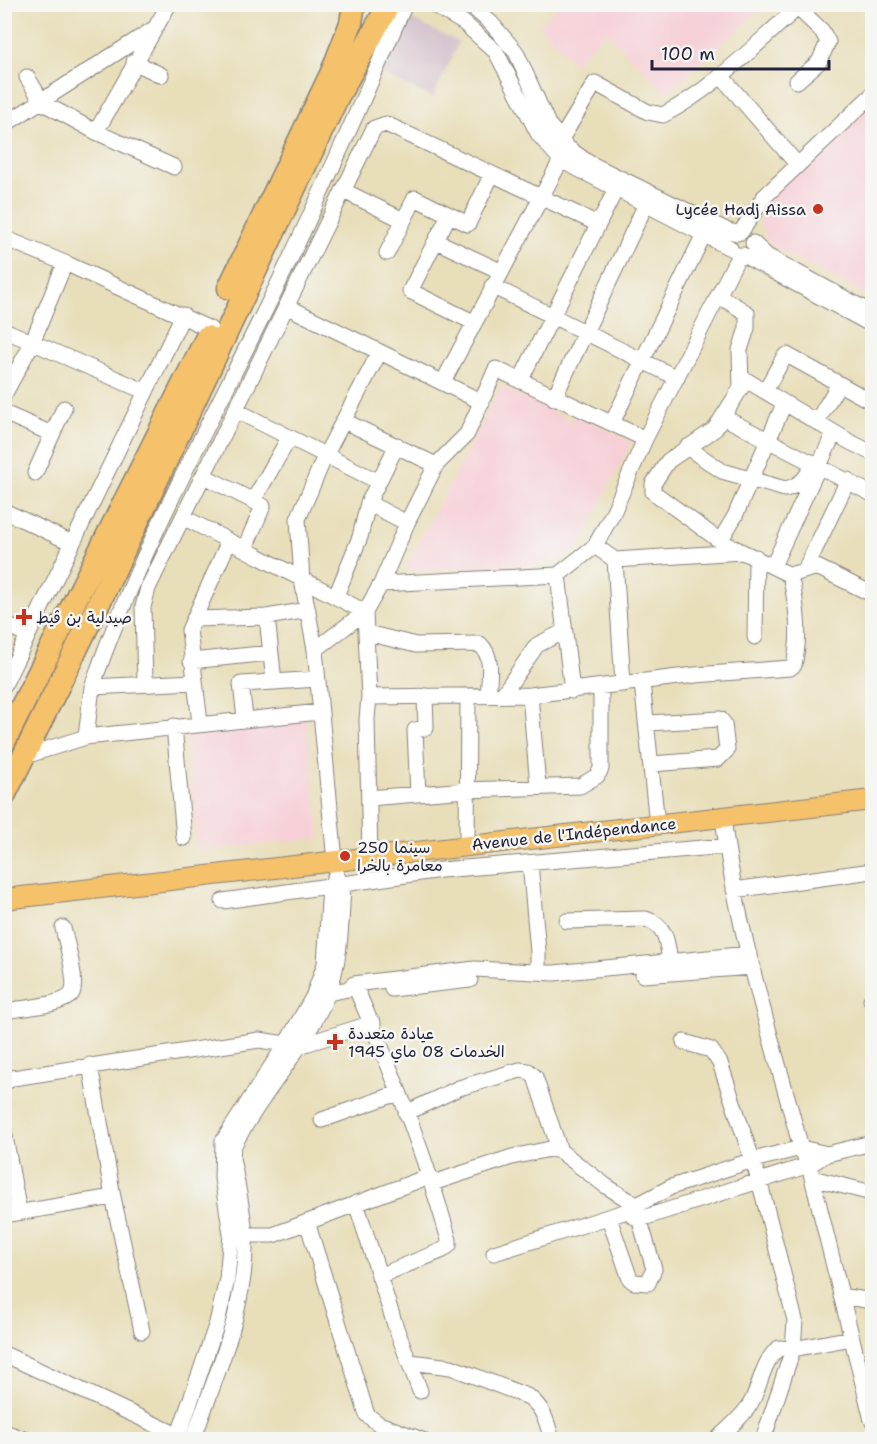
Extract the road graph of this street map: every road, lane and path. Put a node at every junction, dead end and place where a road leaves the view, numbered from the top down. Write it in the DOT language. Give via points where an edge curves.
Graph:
graph roads {
  1 [pos="169,4"];
  2 [pos="389,4"];
  3 [pos="405,4"];
  4 [pos="432,4"];
  5 [pos="469,4"];
  6 [pos="800,6"];
  7 [pos="351,11"];
  8 [pos="157,27"];
  9 [pos="134,62"];
  10 [pos="161,75"];
  11 [pos="27,77"];
  12 [pos="722,77"];
  13 [pos="797,81"];
  14 [pos="873,95"];
  15 [pos="43,103"];
  16 [pos="4,125"];
  17 [pos="96,132"];
  18 [pos="560,141"];
  19 [pos="561,160"];
  20 [pos="797,164"];
  21 [pos="174,167"];
  22 [pos="492,174"];
  23 [pos="616,189"];
  24 [pos="344,190"];
  25 [pos="540,196"];
  26 [pos="646,204"];
  27 [pos="449,215"];
  28 [pos="403,220"];
  29 [pos="598,224"];
  30 [pos="704,234"];
  31 [pos="4,238"];
  32 [pos="436,241"];
  33 [pos="741,244"];
  34 [pos="387,253"];
  35 [pos="65,263"];
  36 [pos="500,271"];
  37 [pos="492,286"];
  38 [pos="719,296"];
  39 [pos="288,307"];
  40 [pos="873,313"];
  41 [pos="183,315"];
  42 [pos="554,317"];
  43 [pos="473,322"];
  44 [pos="873,325"];
  45 [pos="210,329"];
  46 [pos="4,330"];
  47 [pos="585,332"];
  48 [pos="32,343"];
  49 [pos="379,352"];
  50 [pos="642,359"];
  51 [pos="741,377"];
  52 [pos="677,378"];
  53 [pos="520,381"];
  54 [pos="443,382"];
  55 [pos="839,384"];
  56 [pos="6,389"];
  57 [pos="765,390"];
  58 [pos="144,391"];
  59 [pos="554,398"];
  60 [pos="482,402"];
  61 [pos="873,402"];
  62 [pos="784,404"];
  63 [pos="64,408"];
  64 [pos="237,411"];
  65 [pos="4,413"];
  66 [pos="723,417"];
  67 [pos="344,421"];
  68 [pos="817,421"];
  69 [pos="612,423"];
  70 [pos="834,433"];
  71 [pos="52,434"];
  72 [pos="289,438"];
  73 [pos="645,439"];
  74 [pos="769,441"];
  75 [pos="397,445"];
  76 [pos="687,447"];
  77 [pos="873,453"];
  78 [pos="325,456"];
  79 [pos="816,464"];
  80 [pos="436,465"];
  81 [pos="35,473"];
  82 [pos="204,476"];
  83 [pos="752,479"];
  84 [pos="848,480"];
  85 [pos="379,482"];
  86 [pos="873,494"];
  87 [pos="253,501"];
  88 [pos="368,503"];
  89 [pos="4,511"];
  90 [pos="185,518"];
  91 [pos="407,523"];
  92 [pos="229,541"];
  93 [pos="720,541"];
  94 [pos="72,543"];
  95 [pos="595,546"];
  96 [pos="245,548"];
  97 [pos="750,555"];
  98 [pos="615,560"];
  99 [pos="773,566"];
  100 [pos="805,570"];
  101 [pos="558,575"];
  102 [pos="790,575"];
  103 [pos="302,580"];
  104 [pos="381,584"];
  105 [pos="873,594"];
  106 [pos="336,596"];
  107 [pos="308,610"];
  108 [pos="365,612"];
  109 [pos="267,617"];
  110 [pos="195,619"];
  111 [pos="4,624"];
  112 [pos="563,632"];
  113 [pos="367,633"];
  114 [pos="28,635"];
  115 [pos="755,637"];
  116 [pos="315,650"];
  117 [pos="270,653"];
  118 [pos="239,657"];
  119 [pos="191,661"];
  120 [pos="317,680"];
  121 [pos="274,681"];
  122 [pos="194,682"];
  123 [pos="642,683"];
  124 [pos="145,684"];
  125 [pos="241,684"];
  126 [pos="623,684"];
  127 [pos="4,686"];
  128 [pos="92,687"];
  129 [pos="601,688"];
  130 [pos="572,691"];
  131 [pos="495,694"];
  132 [pos="531,695"];
  133 [pos="425,696"];
  134 [pos="468,696"];
  135 [pos="369,697"];
  136 [pos="319,712"];
  137 [pos="244,718"];
  138 [pos="200,723"];
  139 [pos="648,723"];
  140 [pos="174,726"];
  141 [pos="86,737"];
  142 [pos="4,742"];
  143 [pos="22,757"];
  144 [pos="652,764"];
  145 [pos="538,786"];
  146 [pos="466,790"];
  147 [pos="418,794"];
  148 [pos="4,796"];
  149 [pos="369,798"];
  150 [pos="873,800"];
  151 [pos="723,817"];
  152 [pos="657,824"];
  153 [pos="184,838"];
  154 [pos="467,846"];
  155 [pos="726,846"];
  156 [pos="370,857"];
  157 [pos="530,863"];
  158 [pos="873,871"];
  159 [pos="336,877"];
  160 [pos="4,889"];
  161 [pos="734,890"];
  162 [pos="24,896"];
  163 [pos="4,899"];
  164 [pos="223,901"];
  165 [pos="567,921"];
  166 [pos="63,928"];
  167 [pos="751,961"];
  168 [pos="670,962"];
  169 [pos="330,966"];
  170 [pos="537,972"];
  171 [pos="353,988"];
  172 [pos="328,993"];
  173 [pos="4,1011"];
  174 [pos="373,1023"];
  175 [pos="684,1042"];
  176 [pos="293,1044"];
  177 [pos="90,1065"];
  178 [pos="4,1083"];
  179 [pos="398,1093"];
  180 [pos="406,1113"];
  181 [pos="322,1120"];
  182 [pos="4,1131"];
  183 [pos="873,1143"];
  184 [pos="801,1148"];
  185 [pos="560,1151"];
  186 [pos="827,1154"];
  187 [pos="753,1160"];
  188 [pos="810,1172"];
  189 [pos="431,1179"];
  190 [pos="759,1180"];
  191 [pos="873,1194"];
  192 [pos="113,1197"];
  193 [pos="356,1203"];
  194 [pos="633,1212"];
  195 [pos="12,1214"];
  196 [pos="609,1218"];
  197 [pos="308,1222"];
  198 [pos="238,1235"];
  199 [pos="494,1253"];
  200 [pos="379,1276"];
  201 [pos="841,1296"];
  202 [pos="873,1301"];
  203 [pos="142,1331"];
  204 [pos="852,1338"];
  205 [pos="794,1349"];
  206 [pos="207,1352"];
  207 [pos="4,1354"];
  208 [pos="222,1362"];
  209 [pos="410,1362"];
  210 [pos="868,1381"];
  211 [pos="420,1391"];
  212 [pos="873,1420"];
  213 [pos="4,1432"];
  214 [pos="184,1438"];
  215 [pos="27,1440"];
  216 [pos="422,1440"];
  217 [pos="552,1440"];
  218 [pos="716,1440"];
  219 [pos="764,1440"];
  1 -- 8 [label="street"];
  2 -- 143 [label="highway" via="365,42 327,119 98,605"];
  3 -- 128 [label="street" via="279,281 161,517 108,639"];
  4 -- 19 [label="street" via="464,23 496,52 539,135"];
  5 -- 18 [label="street" via="516,52 548,124"];
  6 -- 12 [label="street"];
  6 -- 13 [label="street" via="828,42 819,62"];
  7 -- 45 [label="highway" via="332,72"];
  8 -- 9 [label="street"];
  8 -- 15 [label="street"];
  9 -- 10 [label="street"];
  9 -- 17 [label="street"];
  11 -- 15 [label="street"];
  12 -- 18 [label="street" via="663,115 648,112 595,83"];
  12 -- 20 [label="street"];
  14 -- 20 [label="street"];
  15 -- 16 [label="street"];
  15 -- 17 [label="street"];
  17 -- 21 [label="street"];
  18 -- 19 [label="street"];
  18 -- 33 [label="street" via="589,163 728,231"];
  19 -- 23 [label="street"];
  19 -- 25 [label="street"];
  20 -- 33 [label="street" via="756,206"];
  22 -- 24 [label="street" via="386,124 374,128"];
  22 -- 25 [label="street"];
  22 -- 27 [label="street" via="468,224"];
  23 -- 26 [label="street"];
  23 -- 29 [label="street"];
  24 -- 28 [label="street"];
  24 -- 39 [label="street"];
  25 -- 29 [label="street"];
  25 -- 36 [label="street"];
  26 -- 30 [label="street"];
  26 -- 47 [label="street"];
  27 -- 28 [label="street" via="415,198"];
  27 -- 32 [label="street"];
  28 -- 34 [label="street"];
  29 -- 42 [label="street"];
  30 -- 33 [label="street"];
  30 -- 50 [label="street"];
  31 -- 35 [label="street"];
  32 -- 36 [label="street"];
  32 -- 43 [label="street" via="410,291"];
  33 -- 38 [label="street"];
  33 -- 40 [label="street"];
  33 -- 44 [label="street"];
  35 -- 41 [label="street"];
  35 -- 48 [label="street"];
  36 -- 37 [label="street"];
  37 -- 42 [label="street"];
  37 -- 43 [label="street"];
  38 -- 51 [label="street" via="747,313 740,350"];
  38 -- 52 [label="street"];
  39 -- 49 [label="street"];
  39 -- 64 [label="street"];
  41 -- 45 [label="street"];
  41 -- 58 [label="street"];
  42 -- 47 [label="street"];
  42 -- 53 [label="street"];
  43 -- 54 [label="street"];
  45 -- 142 [label="highway"];
  46 -- 48 [label="street"];
  47 -- 50 [label="street"];
  47 -- 59 [label="street"];
  48 -- 56 [label="street"];
  48 -- 58 [label="street"];
  49 -- 54 [label="street"];
  49 -- 67 [label="street"];
  50 -- 52 [label="street"];
  50 -- 69 [label="street"];
  51 -- 57 [label="street"];
  51 -- 66 [label="street" via="741,388"];
  52 -- 73 [label="street"];
  53 -- 59 [label="street"];
  53 -- 60 [label="street" via="496,369"];
  54 -- 60 [label="street"];
  55 -- 57 [label="street" via="787,356"];
  55 -- 61 [label="street"];
  55 -- 68 [label="street"];
  57 -- 62 [label="street"];
  58 -- 94 [label="street"];
  59 -- 69 [label="street"];
  60 -- 80 [label="street" via="467,434"];
  62 -- 68 [label="street"];
  62 -- 74 [label="street"];
  63 -- 71 [label="street"];
  64 -- 72 [label="street"];
  64 -- 82 [label="street"];
  65 -- 71 [label="street"];
  66 -- 74 [label="street"];
  66 -- 76 [label="street" via="715,429"];
  67 -- 75 [label="street"];
  67 -- 78 [label="street"];
  68 -- 70 [label="street"];
  69 -- 73 [label="street"];
  70 -- 77 [label="street"];
  70 -- 79 [label="street"];
  71 -- 81 [label="street"];
  72 -- 78 [label="street"];
  72 -- 87 [label="street"];
  73 -- 95 [label="street"];
  74 -- 79 [label="street"];
  74 -- 83 [label="street"];
  75 -- 80 [label="street"];
  75 -- 85 [label="street"];
  76 -- 83 [label="street" via="722,471"];
  76 -- 93 [label="street" via="658,474 652,484 653,492"];
  78 -- 85 [label="street"];
  78 -- 103 [label="street" via="298,519"];
  79 -- 83 [label="street" via="795,487 785,489"];
  79 -- 84 [label="street"];
  79 -- 99 [label="street"];
  80 -- 91 [label="street"];
  82 -- 87 [label="street"];
  82 -- 90 [label="street"];
  83 -- 93 [label="street"];
  84 -- 86 [label="street"];
  84 -- 100 [label="street"];
  85 -- 88 [label="street"];
  87 -- 96 [label="street" via="263,506"];
  88 -- 91 [label="street"];
  88 -- 106 [label="street" via="360,537"];
  89 -- 94 [label="street"];
  90 -- 92 [label="street"];
  90 -- 124 [label="street" via="148,588 143,608"];
  91 -- 104 [label="street"];
  92 -- 96 [label="street"];
  92 -- 110 [label="street"];
  93 -- 97 [label="street"];
  94 -- 114 [label="street"];
  95 -- 98 [label="street"];
  95 -- 101 [label="street"];
  96 -- 103 [label="street"];
  97 -- 98 [label="street"];
  97 -- 99 [label="street"];
  97 -- 115 [label="street"];
  98 -- 126 [label="street"];
  99 -- 102 [label="street"];
  100 -- 102 [label="street"];
  100 -- 105 [label="street" via="817,567 830,571"];
  101 -- 104 [label="street"];
  101 -- 112 [label="street"];
  102 -- 123 [label="street" via="797,608 794,666"];
  103 -- 106 [label="street"];
  103 -- 107 [label="street"];
  104 -- 108 [label="street"];
  106 -- 108 [label="street"];
  107 -- 109 [label="street"];
  107 -- 116 [label="street"];
  108 -- 113 [label="street"];
  108 -- 116 [label="street"];
  109 -- 110 [label="street"];
  109 -- 117 [label="street"];
  110 -- 119 [label="street" via="189,630"];
  111 -- 114 [label="street"];
  112 -- 130 [label="street"];
  112 -- 131 [label="street" via="537,645"];
  113 -- 131 [label="street" via="416,645 480,644 486,650"];
  113 -- 135 [label="street"];
  114 -- 127 [label="street"];
  116 -- 120 [label="street"];
  117 -- 118 [label="street"];
  117 -- 121 [label="street"];
  118 -- 119 [label="street"];
  118 -- 125 [label="street"];
  119 -- 122 [label="street"];
  120 -- 121 [label="street"];
  120 -- 136 [label="street"];
  121 -- 125 [label="street"];
  122 -- 124 [label="street"];
  122 -- 138 [label="street"];
  123 -- 126 [label="street"];
  123 -- 139 [label="street"];
  124 -- 128 [label="street"];
  125 -- 137 [label="street"];
  126 -- 129 [label="street"];
  128 -- 141 [label="street"];
  129 -- 130 [label="street"];
  129 -- 145 [label="street" via="602,755 597,776 580,786"];
  130 -- 132 [label="street"];
  131 -- 132 [label="street"];
  131 -- 134 [label="street"];
  132 -- 145 [label="street"];
  133 -- 134 [label="street"];
  133 -- 135 [label="street"];
  133 -- 147 [label="street" via="426,728 415,730"];
  134 -- 146 [label="street"];
  135 -- 149 [label="street"];
  136 -- 137 [label="street"];
  136 -- 159 [label="street"];
  137 -- 138 [label="street"];
  138 -- 140 [label="street"];
  139 -- 144 [label="street"];
  139 -- 144 [label="street" via="720,719 727,750 718,759"];
  140 -- 141 [label="street"];
  140 -- 153 [label="street"];
  141 -- 143 [label="street"];
  143 -- 148 [label="highway"];
  144 -- 152 [label="street"];
  145 -- 146 [label="street"];
  146 -- 147 [label="street"];
  146 -- 154 [label="street"];
  147 -- 149 [label="street"];
  149 -- 156 [label="street"];
  150 -- 151 [label="main road, Avenue de l'Indépendance"];
  151 -- 152 [label="main road, Avenue de l'Indépendance"];
  151 -- 155 [label="street"];
  152 -- 154 [label="main road, Avenue de l'Indépendance"];
  154 -- 156 [label="main road, Avenue de l'Indépendance"];
  155 -- 157 [label="street"];
  155 -- 161 [label="street"];
  156 -- 159 [label="main road, Avenue de l'Indépendance"];
  157 -- 159 [label="street"];
  157 -- 170 [label="street"];
  158 -- 161 [label="street"];
  159 -- 162 [label="main road, Avenue de l'Indépendance"];
  159 -- 164 [label="street"];
  159 -- 169 [label="street"];
  160 -- 162 [label="main road"];
  161 -- 167 [label="street"];
  162 -- 163 [label="main road, Avenue de l'Indépendance"];
  165 -- 168 [label="street" via="646,919 658,923 666,935"];
  166 -- 173 [label="street" via="71,965 70,996 52,1004"];
  167 -- 168 [label="street"];
  167 -- 171 [label="street" via="556,982 478,979"];
  167 -- 184 [label="street"];
  168 -- 170 [label="street"];
  169 -- 172 [label="street"];
  169 -- 176 [label="street"];
  170 -- 171 [label="street" via="475,969"];
  171 -- 172 [label="street"];
  171 -- 174 [label="street"];
  172 -- 176 [label="street" via="314,1023"];
  174 -- 176 [label="street"];
  174 -- 179 [label="street"];
  175 -- 187 [label="street" via="711,1050 720,1063"];
  176 -- 177 [label="street" via="259,1040"];
  176 -- 198 [label="street" via="233,1147"];
  177 -- 178 [label="street" via="13,1078"];
  177 -- 192 [label="street"];
  179 -- 180 [label="street"];
  179 -- 181 [label="street"];
  180 -- 185 [label="street" via="459,1088 528,1071 535,1077"];
  180 -- 189 [label="street"];
  182 -- 195 [label="street"];
  183 -- 186 [label="street"];
  184 -- 186 [label="street"];
  184 -- 187 [label="street"];
  184 -- 188 [label="street"];
  185 -- 189 [label="street" via="534,1151"];
  185 -- 194 [label="street"];
  186 -- 188 [label="street"];
  187 -- 190 [label="street"];
  187 -- 194 [label="street" via="671,1187"];
  188 -- 190 [label="street"];
  188 -- 191 [label="street"];
  188 -- 201 [label="street"];
  189 -- 193 [label="street"];
  189 -- 200 [label="street" via="449,1245"];
  190 -- 194 [label="street"];
  190 -- 205 [label="street" via="795,1320"];
  192 -- 195 [label="street"];
  192 -- 203 [label="street"];
  193 -- 197 [label="street"];
  193 -- 200 [label="street"];
  194 -- 196 [label="street"];
  194 -- 196 [label="street" via="654,1269 648,1282 630,1279"];
  196 -- 199 [label="street"];
  197 -- 198 [label="street" via="273,1235"];
  197 -- 216 [label="street" via="366,1415"];
  198 -- 206 [label="street"];
  198 -- 208 [label="street" via="234,1323"];
  200 -- 209 [label="street"];
  201 -- 202 [label="street"];
  201 -- 204 [label="street"];
  204 -- 205 [label="street"];
  204 -- 210 [label="street"];
  205 -- 218 [label="street" via="779,1348 772,1353 750,1406"];
  205 -- 219 [label="street"];
  206 -- 208 [label="street"];
  206 -- 214 [label="street"];
  207 -- 214 [label="street"];
  208 -- 214 [label="street"];
  209 -- 211 [label="street"];
  209 -- 217 [label="street" via="451,1367 529,1397 540,1406"];
  210 -- 212 [label="street"];
  213 -- 215 [label="street"];
}
